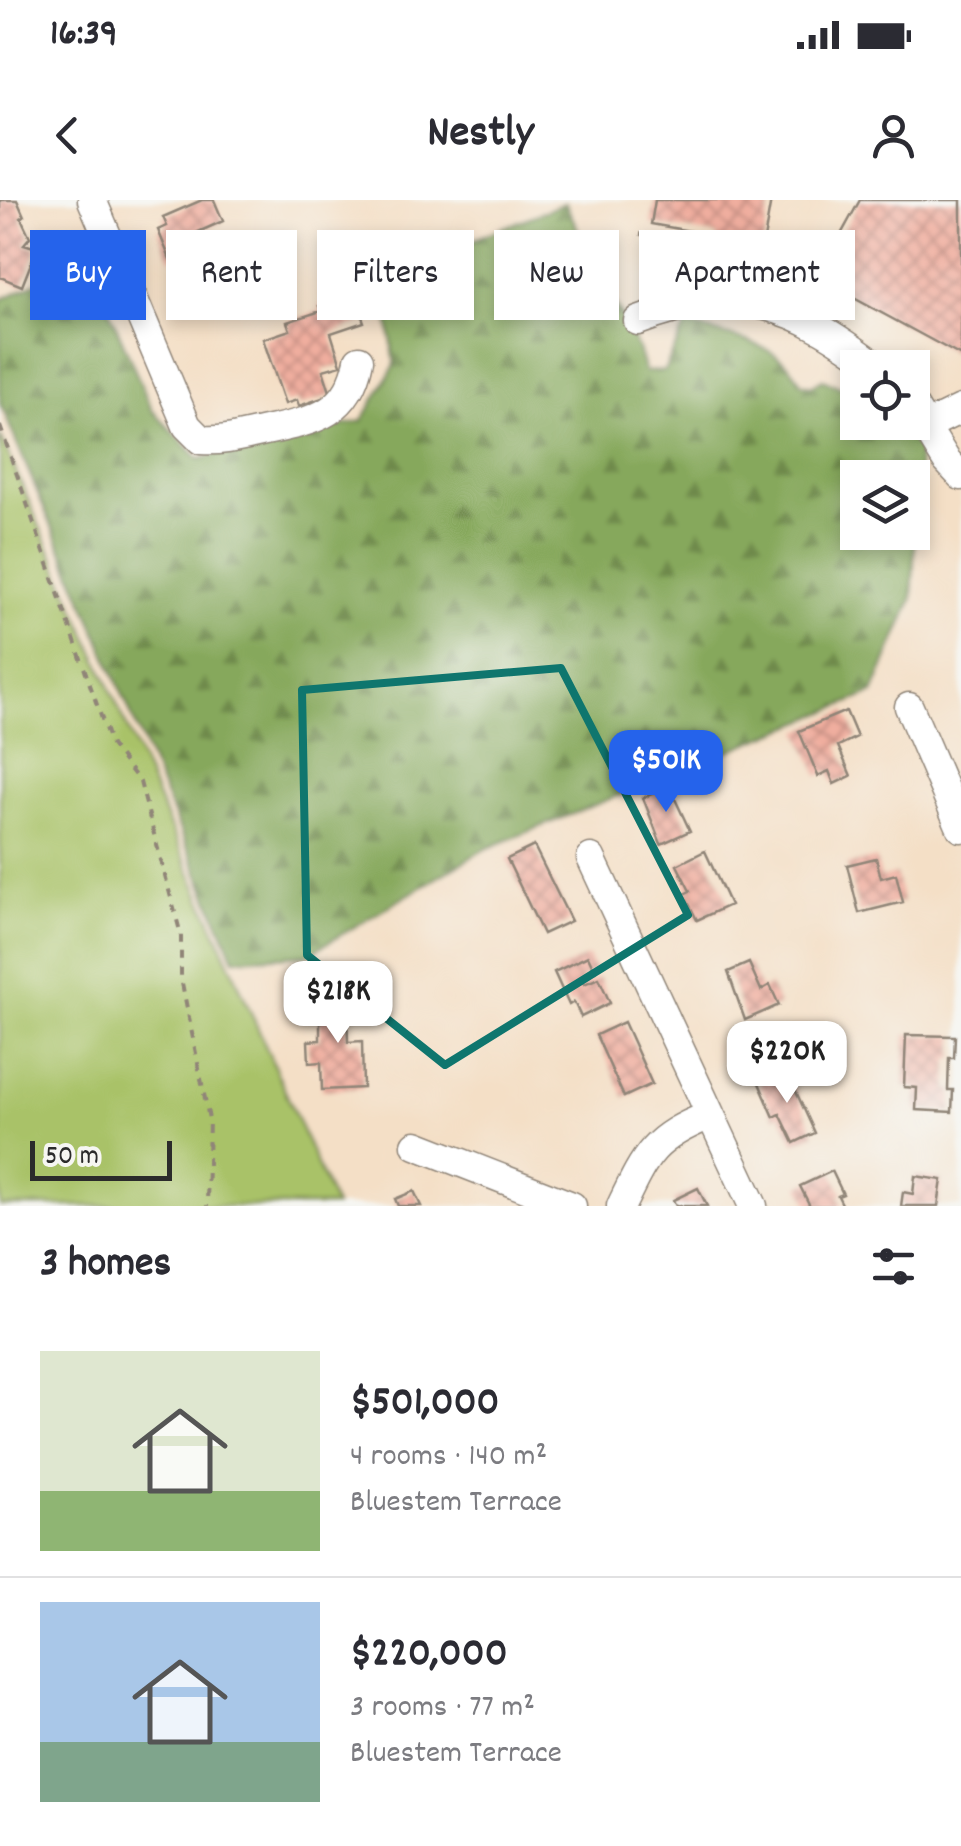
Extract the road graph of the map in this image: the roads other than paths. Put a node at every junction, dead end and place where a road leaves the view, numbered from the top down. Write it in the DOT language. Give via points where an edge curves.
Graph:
graph roads {
  1 [pos="92,200"];
  2 [pos="638,320"];
  3 [pos="856,350"];
  4 [pos="359,360"];
  5 [pos="961,409"];
  6 [pos="930,413"];
  7 [pos="930,433"];
  8 [pos="961,476"];
  9 [pos="909,707"];
  10 [pos="959,816"];
  11 [pos="591,858"];
  12 [pos="708,1116"];
  13 [pos="416,1145"];
  14 [pos="572,1206"];
  15 [pos="621,1206"];
  16 [pos="753,1206"];
  1 -- 4 [label="street" via="187,426 200,440 326,415 355,381"];
  2 -- 3 [label="street" via="716,300 766,305 788,310"];
  5 -- 6 [label="street"];
  7 -- 8 [label="street"];
  9 -- 10 [label="street"];
  11 -- 12 [label="street"];
  12 -- 15 [label="street" via="675,1129 645,1156"];
  12 -- 16 [label="street"];
  13 -- 14 [label="street"];
}
